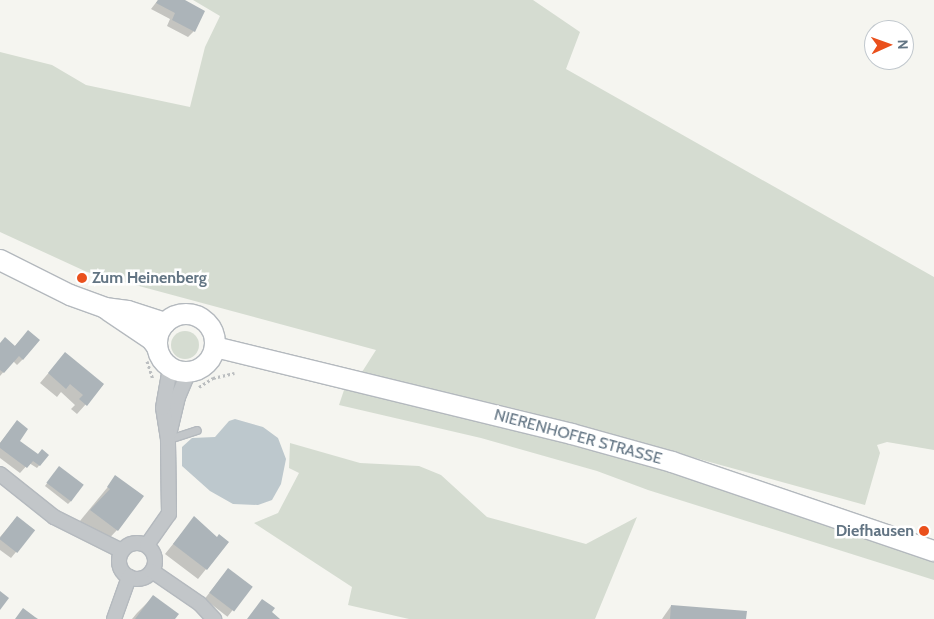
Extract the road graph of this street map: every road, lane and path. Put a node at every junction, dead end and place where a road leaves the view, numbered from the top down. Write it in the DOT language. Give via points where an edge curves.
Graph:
graph roads {
  1 [pos="0,260"];
  2 [pos="105,308"];
  3 [pos="165,323"];
  4 [pos="157,347"];
  5 [pos="215,347"];
  6 [pos="179,370"];
  7 [pos="197,430"];
  8 [pos="168,439"];
  9 [pos="0,474"];
  10 [pos="147,544"];
  11 [pos="122,551"];
  12 [pos="934,551"];
  13 [pos="152,571"];
  14 [pos="130,577"];
  15 [pos="114,619"];
  16 [pos="214,619"];
  1 -- 2 [label="main road" via="48,285"];
  2 -- 3 [label="main road" via="128,311"];
  2 -- 4 [label="main road" via="152,340"];
  3 -- 4 [label="main road" via="158,335"];
  3 -- 5 [label="main road" via="180,315 197,316 210,328"];
  4 -- 6 [label="main road" via="160,358"];
  5 -- 6 [label="main road" via="207,364"];
  5 -- 12 [label="main road, NIERENHOFER STRASSE" via="672,462"];
  6 -- 8 [label="street" via="162,408"];
  7 -- 8 [label="lane"];
  8 -- 10 [label="street" via="169,514"];
  9 -- 11 [label="street" via="54,517"];
  10 -- 11 [label="street" via="130,544"];
  10 -- 13 [label="street" via="154,554"];
  11 -- 14 [label="street" via="119,563"];
  13 -- 14 [label="street" via="144,578"];
  13 -- 16 [label="street" via="200,604"];
  14 -- 15 [label="street"];
}
